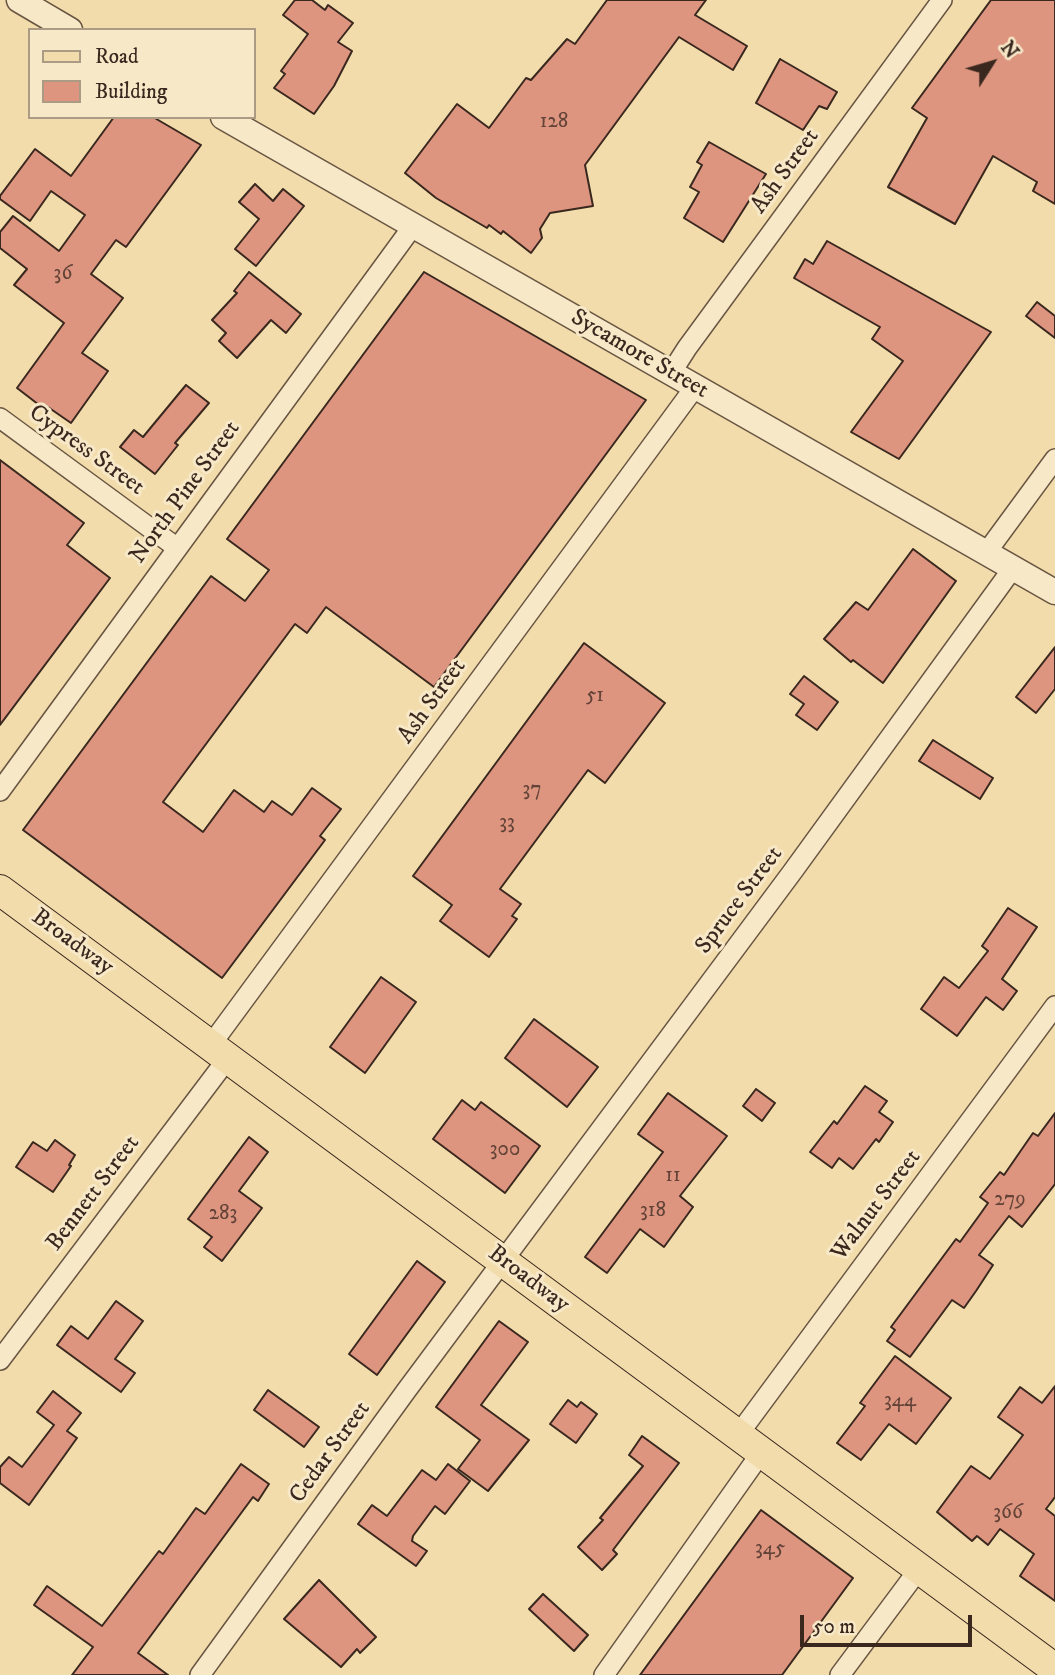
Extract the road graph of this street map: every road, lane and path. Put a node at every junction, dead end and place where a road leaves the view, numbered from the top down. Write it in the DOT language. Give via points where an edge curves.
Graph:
graph roads {
  1 [pos="18,0"];
  2 [pos="942,0"];
  3 [pos="0,8"];
  4 [pos="67,28"];
  5 [pos="226,119"];
  6 [pos="413,226"];
  7 [pos="671,373"];
  8 [pos="695,387"];
  9 [pos="0,418"];
  10 [pos="1055,459"];
  11 [pos="176,547"];
  12 [pos="986,553"];
  13 [pos="1013,568"];
  14 [pos="1055,592"];
  15 [pos="0,791"];
  16 [pos="0,890"];
  17 [pos="1055,1006"];
  18 [pos="219,1052"];
  19 [pos="503,1261"];
  20 [pos="0,1360"];
  21 [pos="749,1444"];
  22 [pos="919,1569"];
  23 [pos="1055,1669"];
  24 [pos="200,1675"];
  25 [pos="604,1675"];
  26 [pos="840,1675"];
  1 -- 3 [label="street"];
  1 -- 4 [label="street"];
  2 -- 7 [label="street, Ash Street"];
  5 -- 6 [label="street, Sycamore Street"];
  6 -- 7 [label="street, Sycamore Street"];
  6 -- 11 [label="street, North Pine Street"];
  7 -- 8 [label="street, Sycamore Street"];
  8 -- 12 [label="street, Sycamore Street"];
  8 -- 18 [label="street, Ash Street"];
  9 -- 11 [label="street, Cypress Street"];
  10 -- 12 [label="street"];
  11 -- 15 [label="street, North Pine Street"];
  12 -- 13 [label="street, Sycamore Street"];
  13 -- 14 [label="street, Sycamore Street"];
  13 -- 19 [label="street, Spruce Street"];
  16 -- 18 [label="main road, Broadway"];
  17 -- 21 [label="street, Walnut Street"];
  18 -- 19 [label="main road, Broadway"];
  18 -- 20 [label="street, Bennett Street"];
  19 -- 21 [label="main road, Broadway"];
  19 -- 24 [label="street, Cedar Street"];
  21 -- 22 [label="main road, Broadway"];
  21 -- 25 [label="street, Walnut Street"];
  22 -- 23 [label="main road, Broadway"];
  22 -- 26 [label="street"];
}
